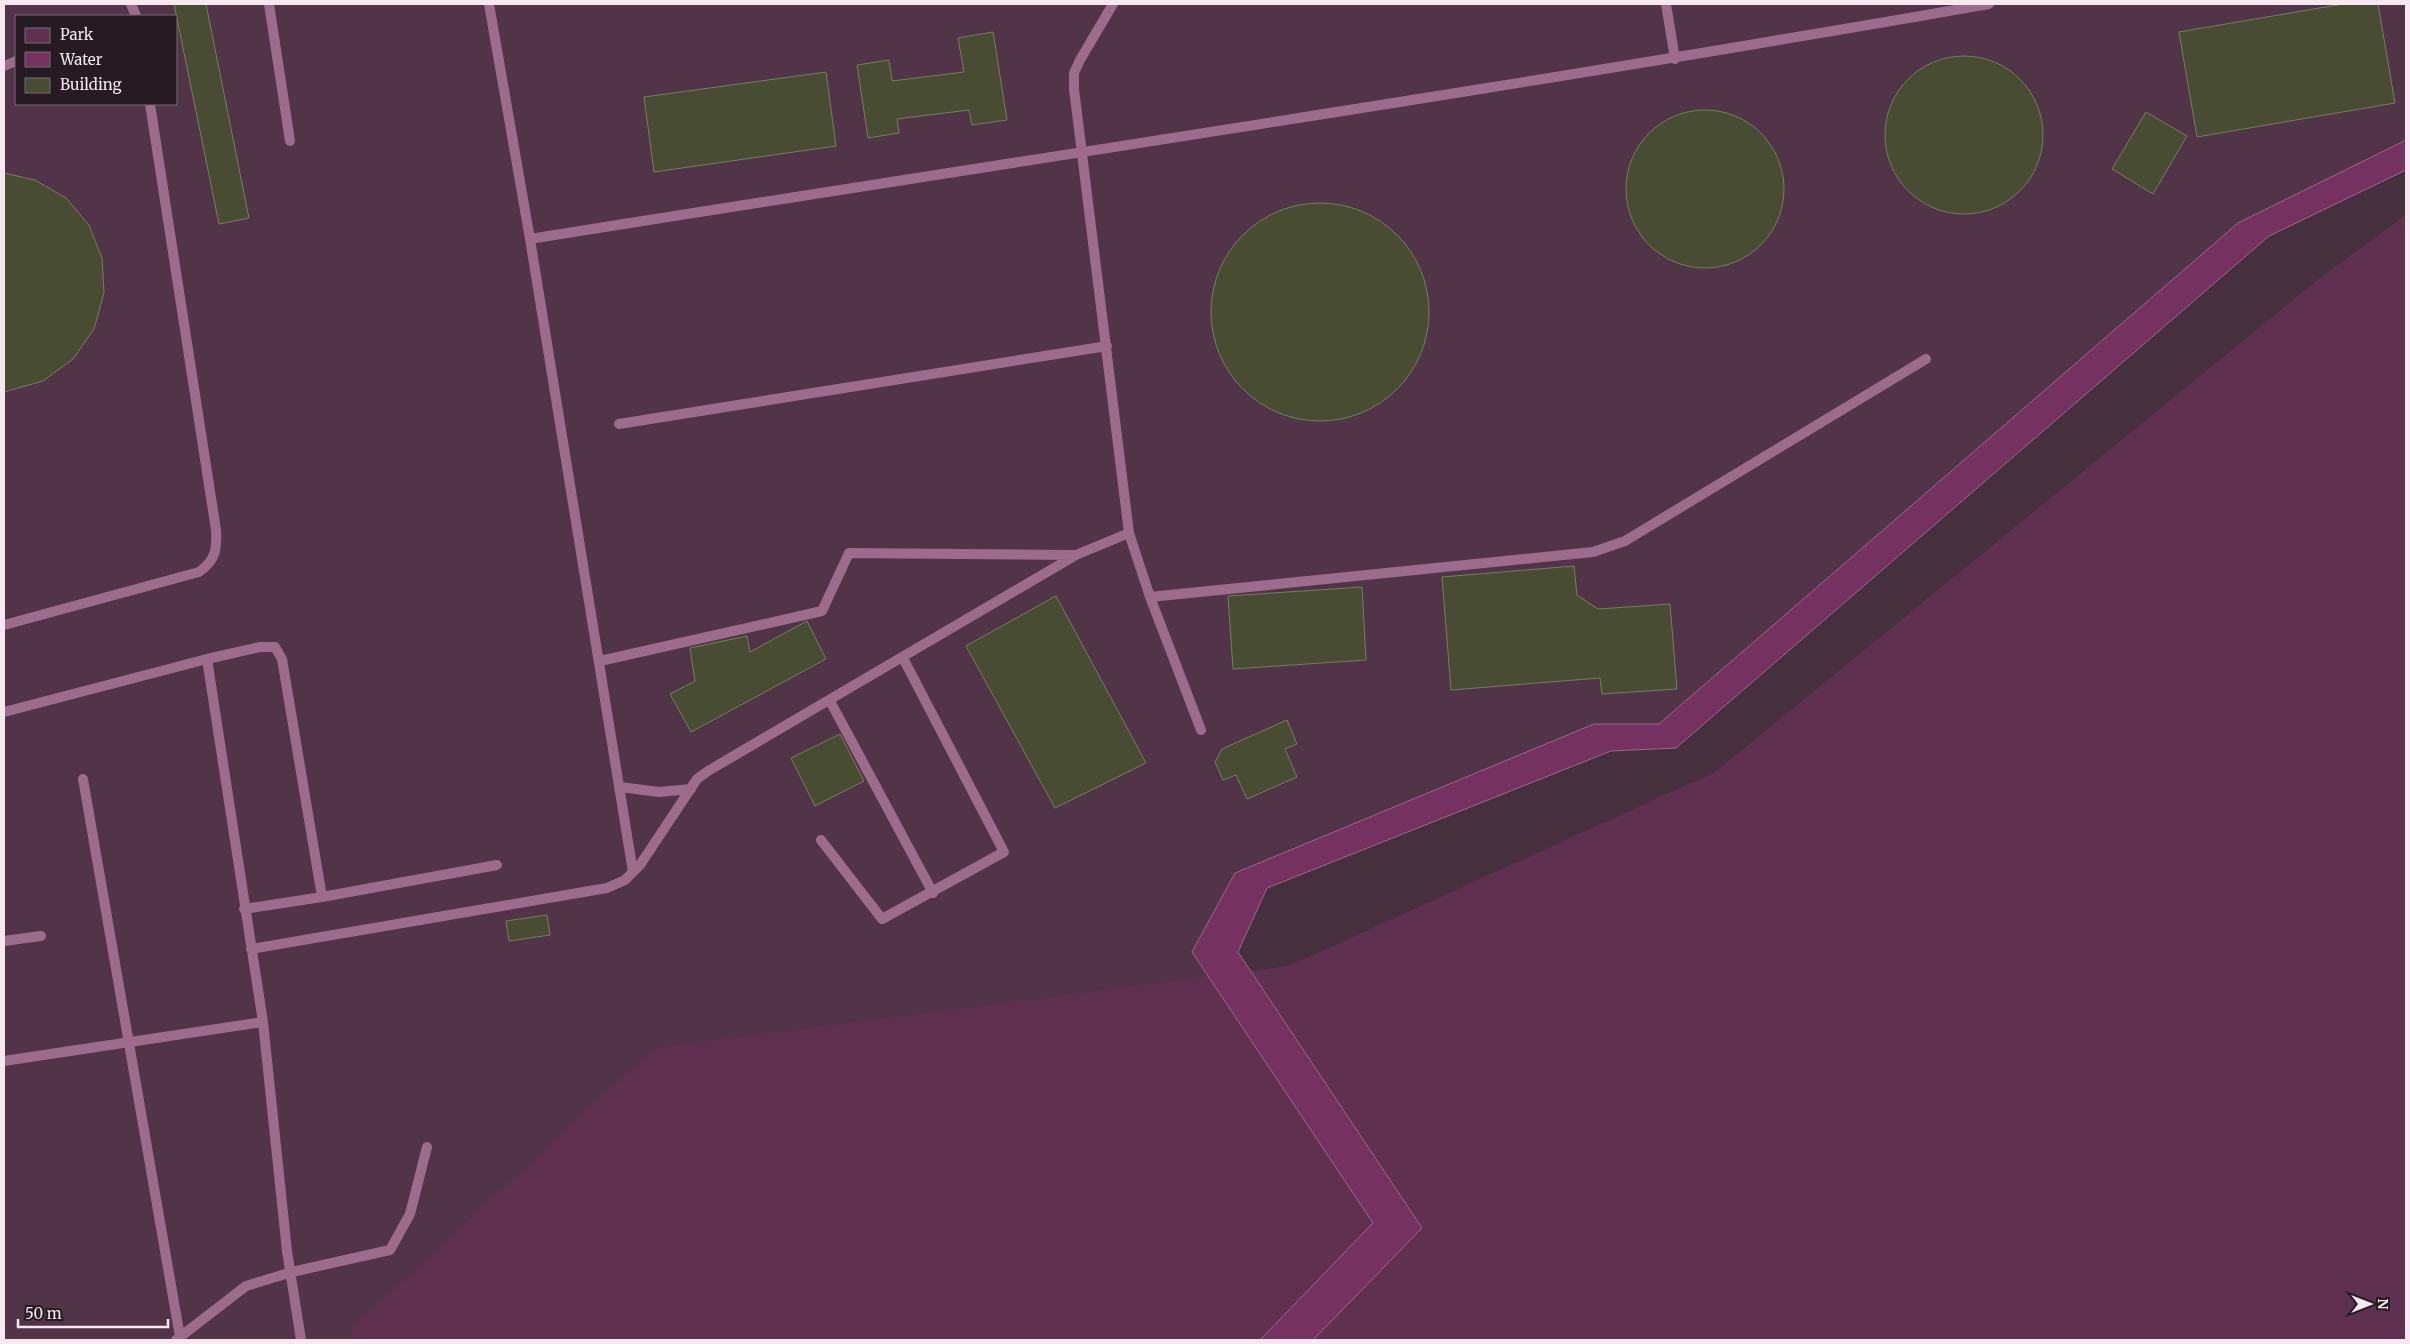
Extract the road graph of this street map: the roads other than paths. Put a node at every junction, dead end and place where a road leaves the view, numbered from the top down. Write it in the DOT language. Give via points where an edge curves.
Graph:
graph roads {
  1 [pos="269,4"];
  2 [pos="489,4"];
  3 [pos="1113,4"];
  4 [pos="1666,4"];
  5 [pos="1990,4"];
  6 [pos="1675,59"];
  7 [pos="150,105"];
  8 [pos="290,141"];
  9 [pos="1083,150"];
  10 [pos="530,240"];
  11 [pos="1107,346"];
  12 [pos="1926,359"];
  13 [pos="619,424"];
  14 [pos="1129,533"];
  15 [pos="1076,555"];
  16 [pos="1150,597"];
  17 [pos="4,625"];
  18 [pos="903,658"];
  19 [pos="207,659"];
  20 [pos="600,661"];
  21 [pos="830,700"];
  22 [pos="4,712"];
  23 [pos="1202,730"];
  24 [pos="83,780"];
  25 [pos="620,786"];
  26 [pos="690,789"];
  27 [pos="821,840"];
  28 [pos="497,865"];
  29 [pos="633,872"];
  30 [pos="932,893"];
  31 [pos="322,897"];
  32 [pos="244,909"];
  33 [pos="41,936"];
  34 [pos="4,941"];
  35 [pos="251,950"];
  36 [pos="263,1022"];
  37 [pos="128,1043"];
  38 [pos="4,1061"];
  39 [pos="427,1146"];
  40 [pos="292,1272"];
  41 [pos="178,1338"];
  42 [pos="301,1340"];
  1 -- 8 [label="lane"];
  2 -- 10 [label="lane"];
  3 -- 9 [label="lane" via="1074,73"];
  4 -- 6 [label="lane"];
  5 -- 6 [label="lane"];
  6 -- 9 [label="lane"];
  7 -- 17 [label="lane" via="217,548 209,565 199,572"];
  9 -- 10 [label="lane"];
  9 -- 11 [label="lane"];
  10 -- 20 [label="lane"];
  11 -- 13 [label="lane"];
  11 -- 14 [label="lane"];
  12 -- 16 [label="lane" via="1625,541 1593,552"];
  14 -- 15 [label="lane"];
  14 -- 16 [label="lane"];
  15 -- 18 [label="lane"];
  15 -- 20 [label="lane" via="849,553 822,611"];
  16 -- 23 [label="lane"];
  18 -- 21 [label="lane"];
  18 -- 30 [label="lane" via="1004,852"];
  19 -- 22 [label="lane"];
  19 -- 31 [label="lane" via="260,647 275,647 282,659"];
  19 -- 32 [label="lane"];
  20 -- 25 [label="lane"];
  21 -- 26 [label="lane" via="708,772"];
  21 -- 30 [label="lane"];
  24 -- 37 [label="lane"];
  25 -- 26 [label="lane" via="659,792"];
  25 -- 29 [label="lane"];
  26 -- 29 [label="lane"];
  27 -- 30 [label="lane" via="882,919"];
  28 -- 31 [label="lane"];
  29 -- 35 [label="lane" via="625,880 607,888"];
  31 -- 32 [label="lane"];
  32 -- 35 [label="lane"];
  33 -- 34 [label="lane"];
  35 -- 36 [label="lane"];
  36 -- 37 [label="lane"];
  36 -- 40 [label="lane" via="287,1251"];
  37 -- 38 [label="lane"];
  37 -- 41 [label="lane"];
  39 -- 40 [label="lane" via="410,1214 390,1250"];
  40 -- 41 [label="lane" via="246,1286"];
  40 -- 42 [label="lane"];
}
